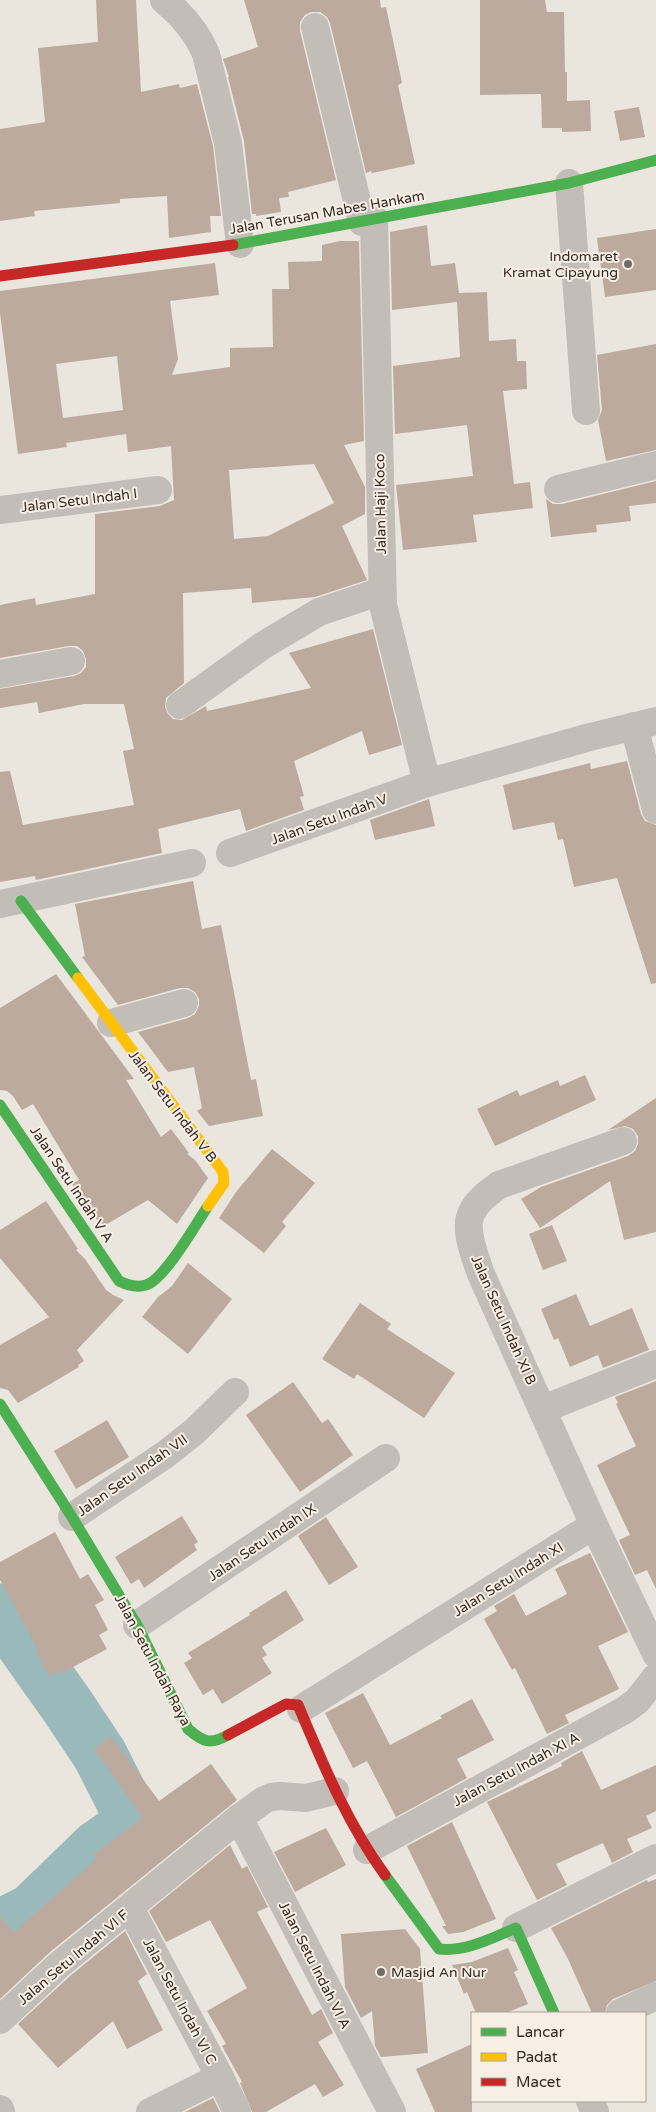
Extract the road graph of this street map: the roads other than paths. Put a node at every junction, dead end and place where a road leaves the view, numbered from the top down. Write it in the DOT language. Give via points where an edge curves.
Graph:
graph roads {
  1 [pos="164,0"];
  2 [pos="315,27"];
  3 [pos="656,160"];
  4 [pos="569,183"];
  5 [pos="368,221"];
  6 [pos="240,244"];
  7 [pos="0,276"];
  8 [pos="586,411"];
  9 [pos="656,465"];
  10 [pos="558,489"];
  11 [pos="158,490"];
  12 [pos="0,510"];
  13 [pos="382,590"];
  14 [pos="71,661"];
  15 [pos="0,674"];
  16 [pos="180,705"];
  17 [pos="645,724"];
  18 [pos="427,783"];
  19 [pos="656,810"];
  20 [pos="230,853"];
  21 [pos="192,863"];
  22 [pos="10,902"];
  23 [pos="184,1003"];
  24 [pos="111,1023"];
  25 [pos="0,1105"];
  26 [pos="622,1141"];
  27 [pos="119,1281"];
  28 [pos="656,1364"];
  29 [pos="235,1392"];
  30 [pos="0,1404"];
  31 [pos="543,1409"];
  32 [pos="386,1458"];
  33 [pos="72,1517"];
  34 [pos="594,1525"];
  35 [pos="137,1625"];
  36 [pos="656,1654"];
  37 [pos="656,1677"];
  38 [pos="300,1709"];
  39 [pos="335,1791"];
  40 [pos="239,1818"];
  41 [pos="367,1850"];
  42 [pos="656,1858"];
  43 [pos="139,1901"];
  44 [pos="516,1928"];
  45 [pos="656,1996"];
  46 [pos="554,2012"];
  47 [pos="622,2012"];
  48 [pos="0,2020"];
  49 [pos="220,2077"];
  50 [pos="150,2112"];
  51 [pos="238,2112"];
  52 [pos="392,2112"];
  1 -- 6 [label="street" via="192,29 206,54 228,143"];
  2 -- 5 [label="street, Jalan Haji Koco"];
  3 -- 4 [label="street, Jalan Terusan Mabes Hankam"];
  4 -- 5 [label="street, Jalan Terusan Mabes Hankam"];
  4 -- 8 [label="street"];
  5 -- 6 [label="street, Jalan Terusan Mabes Hankam"];
  5 -- 13 [label="street, Jalan Haji Koco"];
  6 -- 7 [label="street, Jalan Terusan Mabes Hankam"];
  9 -- 10 [label="street"];
  11 -- 12 [label="street, Jalan Setu Indah I"];
  13 -- 16 [label="street" via="319,612 262,646"];
  13 -- 18 [label="street, Jalan Haji Koco" via="386,625"];
  14 -- 15 [label="street"];
  17 -- 18 [label="street, Jalan Setu Indah V" via="590,736"];
  17 -- 19 [label="street"];
  18 -- 20 [label="street, Jalan Setu Indah V"];
  21 -- 22 [label="street"];
  22 -- 24 [label="street, Jalan Setu Indah V B"];
  23 -- 24 [label="street"];
  24 -- 27 [label="street, Jalan Setu Indah V B" via="220,1168 224,1178 224,1183 154,1283 132,1287"];
  25 -- 27 [label="street, Jalan Setu Indah V A"];
  26 -- 31 [label="street, Jalan Setu Indah XI B" via="499,1185 483,1198 470,1217 471,1244 482,1274"];
  28 -- 31 [label="street"];
  29 -- 33 [label="street, Jalan Setu Indah VII" via="166,1454"];
  30 -- 33 [label="street, Jalan Setu Indah Raya"];
  31 -- 34 [label="street, Jalan Setu Indah XI B"];
  32 -- 35 [label="street, Jalan Setu Indah IX"];
  33 -- 35 [label="street, Jalan Setu Indah Raya"];
  34 -- 36 [label="street"];
  34 -- 38 [label="street, Jalan Setu Indah XI"];
  35 -- 38 [label="street, Jalan Setu Indah Raya" via="188,1729 196,1737 208,1743 216,1741 286,1704 298,1705"];
  37 -- 41 [label="street, Jalan Setu Indah XI A" via="638,1702 625,1710"];
  38 -- 39 [label="street"];
  39 -- 40 [label="street, Jalan Setu Indah VI F" via="306,1798 271,1797"];
  39 -- 41 [label="street"];
  40 -- 43 [label="street, Jalan Setu Indah VI F"];
  40 -- 52 [label="street, Jalan Setu Indah VI A"];
  41 -- 44 [label="street" via="439,1949 459,1949"];
  42 -- 44 [label="street"];
  43 -- 48 [label="street, Jalan Setu Indah VI F" via="60,1964"];
  43 -- 49 [label="street, Jalan Setu Indah VI C"];
  44 -- 46 [label="street"];
  45 -- 47 [label="street"];
  49 -- 50 [label="street, Jalan Setu Indah VI C"];
  49 -- 51 [label="street"];
}
